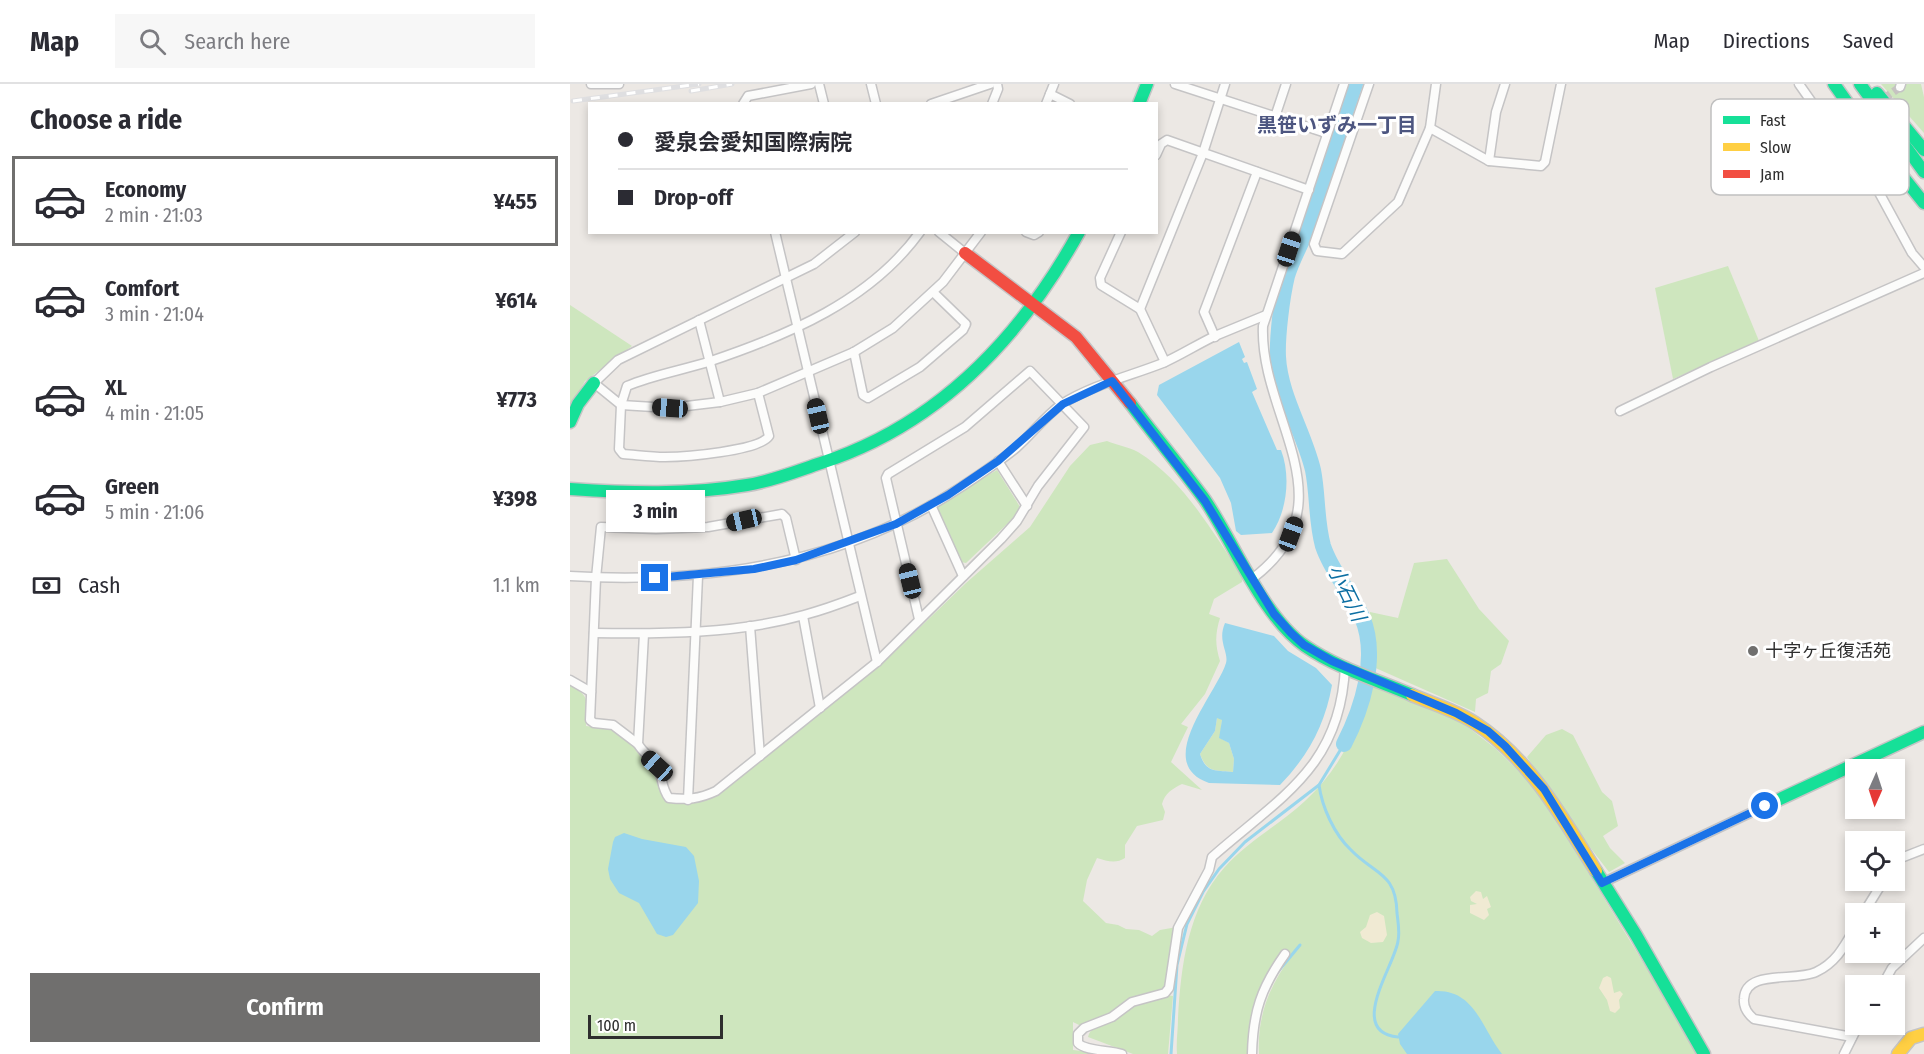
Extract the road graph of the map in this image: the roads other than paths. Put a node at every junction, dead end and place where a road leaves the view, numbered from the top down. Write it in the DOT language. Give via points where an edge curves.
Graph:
graph roads {
  1 [pos="591,84"];
  2 [pos="619,84"];
  3 [pos="811,84"];
  4 [pos="819,84"];
  5 [pos="871,84"];
  6 [pos="990,84"];
  7 [pos="998,84"];
  8 [pos="1054,84"];
  9 [pos="1147,84"];
  10 [pos="1175,84"];
  11 [pos="1225,84"];
  12 [pos="1286,84"];
  13 [pos="1344,84"];
  14 [pos="1369,84"];
  15 [pos="1437,84"];
  16 [pos="1505,84"];
  17 [pos="1561,84"];
  18 [pos="1799,84"];
  19 [pos="1834,84"];
  20 [pos="1860,84"];
  21 [pos="1870,84"];
  22 [pos="1050,94"];
  23 [pos="1220,98"];
  24 [pos="1810,99"];
  25 [pos="1845,99"];
  26 [pos="1871,99"];
  27 [pos="1882,99"];
  28 [pos="744,102"];
  29 [pos="824,102"];
  30 [pos="876,102"];
  31 [pos="939,102"];
  32 [pos="993,102"];
  33 [pos="1047,102"];
  34 [pos="1066,102"];
  35 [pos="1140,102"];
  36 [pos="1275,117"];
  37 [pos="1430,129"];
  38 [pos="1909,132"];
  39 [pos="1326,133"];
  40 [pos="1158,150"];
  41 [pos="1924,150"];
  42 [pos="1909,151"];
  43 [pos="1203,153"];
  44 [pos="1489,161"];
  45 [pos="1257,172"];
  46 [pos="1924,172"];
  47 [pos="1909,186"];
  48 [pos="1309,190"];
  49 [pos="1880,195"];
  50 [pos="1924,205"];
  51 [pos="775,234"];
  52 [pos="852,234"];
  53 [pos="918,234"];
  54 [pos="941,234"];
  55 [pos="979,234"];
  56 [pos="1078,234"];
  57 [pos="1120,234"];
  58 [pos="965,253"];
  59 [pos="1924,267"];
  60 [pos="1924,273"];
  61 [pos="785,277"];
  62 [pos="933,292"];
  63 [pos="1035,305"];
  64 [pos="1140,309"];
  65 [pos="1266,315"];
  66 [pos="699,320"];
  67 [pos="798,328"];
  68 [pos="1215,337"];
  69 [pos="854,352"];
  70 [pos="710,361"];
  71 [pos="1165,362"];
  72 [pos="808,372"];
  73 [pos="1112,381"];
  74 [pos="594,382"];
  75 [pos="758,393"];
  76 [pos="720,402"];
  77 [pos="1063,404"];
  78 [pos="621,405"];
  79 [pos="1620,411"];
  80 [pos="570,422"];
  81 [pos="828,461"];
  82 [pos="998,461"];
  83 [pos="570,489"];
  84 [pos="931,505"];
  85 [pos="1027,506"];
  86 [pos="896,524"];
  87 [pos="847,543"];
  88 [pos="796,560"];
  89 [pos="570,576"];
  90 [pos="698,576"];
  91 [pos="963,576"];
  92 [pos="596,578"];
  93 [pos="1253,578"];
  94 [pos="860,596"];
  95 [pos="803,616"];
  96 [pos="919,619"];
  97 [pos="750,626"];
  98 [pos="696,631"];
  99 [pos="594,633"];
  100 [pos="644,634"];
  101 [pos="877,662"];
  102 [pos="1345,666"];
  103 [pos="570,680"];
  104 [pos="591,692"];
  105 [pos="820,708"];
  106 [pos="1924,732"];
  107 [pos="638,744"];
  108 [pos="760,756"];
  109 [pos="688,800"];
  110 [pos="1765,806"];
  111 [pos="1924,849"];
  112 [pos="1905,856"];
  113 [pos="1602,883"];
  114 [pos="1924,938"];
  115 [pos="1845,945"];
  116 [pos="1285,954"];
  117 [pos="1888,975"];
  118 [pos="1924,1034"];
  119 [pos="1852,1037"];
  120 [pos="1122,1054"];
  121 [pos="1252,1054"];
  122 [pos="1704,1054"];
  123 [pos="1844,1054"];
  124 [pos="1898,1054"];
  1 -- 2 [label="street"];
  3 -- 28 [label="street" via="748,96"];
  4 -- 29 [label="street"];
  5 -- 30 [label="street"];
  6 -- 31 [label="street"];
  7 -- 32 [label="street"];
  8 -- 22 [label="street"];
  9 -- 35 [label="main road"];
  10 -- 23 [label="street"];
  11 -- 23 [label="street"];
  12 -- 36 [label="street"];
  13 -- 39 [label="street"];
  14 -- 37 [label="street" via="1314,244 1316,250 1342,254 1396,206"];
  15 -- 37 [label="street"];
  16 -- 44 [label="street" via="1495,117"];
  17 -- 44 [label="street" via="1544,164 1539,167"];
  18 -- 24 [label="street"];
  19 -- 25 [label="main road"];
  20 -- 26 [label="main road"];
  21 -- 27 [label="main road"];
  22 -- 33 [label="street"];
  22 -- 34 [label="street"];
  23 -- 36 [label="street"];
  23 -- 43 [label="street"];
  36 -- 39 [label="street"];
  37 -- 44 [label="street"];
  38 -- 41 [label="main road"];
  39 -- 48 [label="street"];
  40 -- 43 [label="street" via="1167,140"];
  42 -- 46 [label="main road"];
  43 -- 45 [label="street"];
  43 -- 64 [label="street"];
  45 -- 48 [label="street"];
  45 -- 68 [label="street" via="1204,312"];
  47 -- 50 [label="main road"];
  48 -- 65 [label="street"];
  49 -- 59 [label="street" via="1912,253"];
  51 -- 61 [label="street"];
  52 -- 61 [label="street" via="814,264"];
  53 -- 67 [label="street" via="860,291"];
  54 -- 58 [label="street"];
  55 -- 58 [label="street"];
  56 -- 63 [label="main road"];
  57 -- 64 [label="street" via="1100,278 1101,285"];
  58 -- 62 [label="street"];
  58 -- 63 [label="main road"];
  60 -- 79 [label="street"];
  61 -- 66 [label="street"];
  61 -- 67 [label="street"];
  62 -- 69 [label="street" via="893,328"];
  62 -- 69 [label="street" via="966,324 920,368 868,398 863,394"];
  63 -- 73 [label="main road" via="1076,337"];
  63 -- 81 [label="main road" via="981,365 939,402 870,444"];
  64 -- 71 [label="street"];
  65 -- 68 [label="street"];
  65 -- 93 [label="street" via="1262,348 1297,467 1298,508 1297,520 1285,545"];
  66 -- 70 [label="street"];
  66 -- 74 [label="street" via="618,360"];
  67 -- 70 [label="street"];
  67 -- 72 [label="street"];
  68 -- 71 [label="street"];
  69 -- 72 [label="street"];
  70 -- 76 [label="street"];
  70 -- 78 [label="street" via="629,385"];
  71 -- 73 [label="street"];
  72 -- 75 [label="street"];
  72 -- 81 [label="street"];
  73 -- 77 [label="street"];
  73 -- 93 [label="main road" via="1205,501"];
  74 -- 78 [label="street"];
  74 -- 80 [label="main road"];
  75 -- 76 [label="street"];
  75 -- 78 [label="street" via="769,436 764,442 665,457 621,452"];
  76 -- 78 [label="street" via="670,408"];
  77 -- 82 [label="street"];
  77 -- 85 [label="street" via="1084,427"];
  77 -- 86 [label="street" via="1030,371 1026,373 965,427 888,474 886,482"];
  81 -- 83 [label="main road" via="785,477 706,491"];
  81 -- 87 [label="street"];
  82 -- 84 [label="street"];
  82 -- 85 [label="street"];
  84 -- 86 [label="street"];
  84 -- 91 [label="street"];
  85 -- 91 [label="street" via="1001,539"];
  86 -- 87 [label="street"];
  86 -- 96 [label="street"];
  87 -- 88 [label="street"];
  87 -- 94 [label="street"];
  88 -- 90 [label="street"];
  88 -- 92 [label="street" via="782,514 708,527 601,527"];
  89 -- 92 [label="street"];
  90 -- 92 [label="street"];
  90 -- 98 [label="street"];
  91 -- 96 [label="street"];
  92 -- 99 [label="street"];
  93 -- 102 [label="main road" via="1274,614 1291,633 1304,645"];
  94 -- 95 [label="street"];
  94 -- 101 [label="street"];
  95 -- 97 [label="street"];
  95 -- 105 [label="street"];
  96 -- 101 [label="street"];
  97 -- 98 [label="street"];
  97 -- 108 [label="street"];
  98 -- 100 [label="street"];
  98 -- 109 [label="street"];
  99 -- 100 [label="street"];
  99 -- 104 [label="street"];
  100 -- 107 [label="street"];
  101 -- 105 [label="street"];
  102 -- 113 [label="main road" via="1474,722 1505,746 1544,789"];
  102 -- 120 [label="street" via="1337,717 1320,755 1288,794 1212,857 1178,928 1169,988 1165,993 1132,1002 1078,1034 1078,1043 1086,1049"];
  103 -- 104 [label="street"];
  104 -- 107 [label="street" via="590,720 613,725"];
  105 -- 108 [label="street"];
  106 -- 110 [label="main road"];
  107 -- 109 [label="street" via="657,766 669,798"];
  108 -- 109 [label="street" via="716,791"];
  110 -- 113 [label="street"];
  111 -- 112 [label="street"];
  113 -- 122 [label="main road"];
  114 -- 117 [label="street"];
  115 -- 119 [label="street" via="1828,965 1802,978 1759,980 1749,985 1744,996 1746,1010 1754,1019"];
  116 -- 121 [label="street" via="1267,981 1256,1010"];
  118 -- 124 [label="main road" via="1911,1038"];
  119 -- 123 [label="street"];
}
